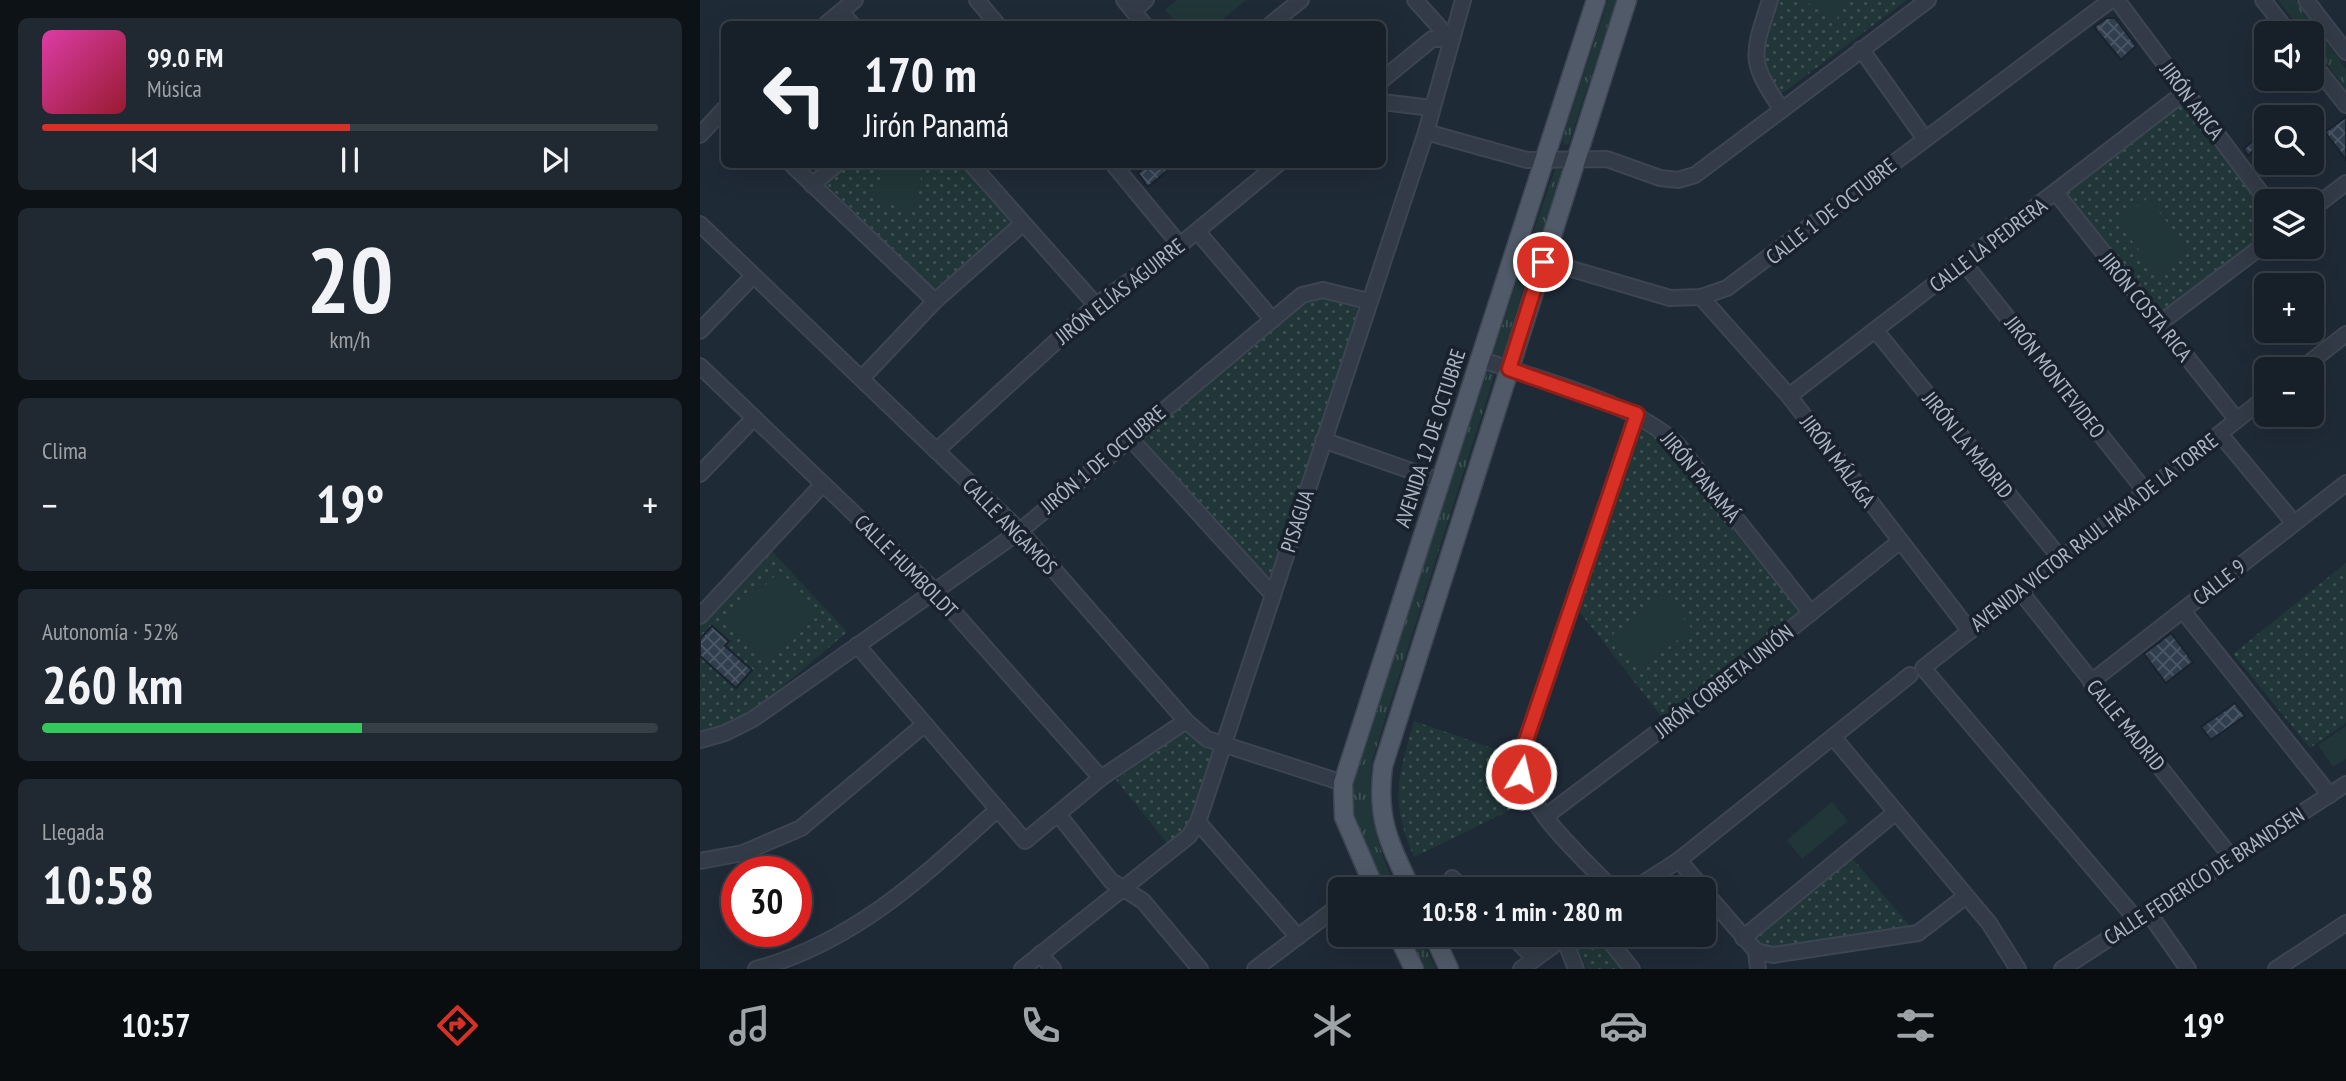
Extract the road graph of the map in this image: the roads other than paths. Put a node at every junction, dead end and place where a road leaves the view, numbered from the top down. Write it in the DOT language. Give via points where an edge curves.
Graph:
graph roads {
  1 [pos="855,0"];
  2 [pos="978,0"];
  3 [pos="1146,0"];
  4 [pos="1301,0"];
  5 [pos="1415,0"];
  6 [pos="1463,0"];
  7 [pos="1596,0"];
  8 [pos="1627,0"];
  9 [pos="1770,0"];
  10 [pos="1928,0"];
  11 [pos="2110,0"];
  12 [pos="2117,0"];
  13 [pos="2263,0"];
  14 [pos="2306,0"];
  15 [pos="1129,5"];
  16 [pos="841,12"];
  17 [pos="830,21"];
  18 [pos="849,21"];
  19 [pos="995,21"];
  20 [pos="1142,21"];
  21 [pos="1275,21"];
  22 [pos="2280,21"];
  23 [pos="1450,39"];
  24 [pos="1861,50"];
  25 [pos="2346,52"];
  26 [pos="1386,77"];
  27 [pos="2324,77"];
  28 [pos="2185,92"];
  29 [pos="1386,102"];
  30 [pos="2346,105"];
  31 [pos="1432,108"];
  32 [pos="1782,110"];
  33 [pos="721,112"];
  34 [pos="1426,132"];
  35 [pos="700,135"];
  36 [pos="1924,139"];
  37 [pos="1544,158"];
  38 [pos="1576,159"];
  39 [pos="794,168"];
  40 [pos="832,168"];
  41 [pos="974,168"];
  42 [pos="1117,168"];
  43 [pos="1268,168"];
  44 [pos="2346,183"];
  45 [pos="812,185"];
  46 [pos="2258,189"];
  47 [pos="2056,194"];
  48 [pos="2324,200"];
  49 [pos="700,224"];
  50 [pos="1021,225"];
  51 [pos="1197,231"];
  52 [pos="1180,245"];
  53 [pos="1514,252"];
  54 [pos="2254,252"];
  55 [pos="1543,262"];
  56 [pos="1964,263"];
  57 [pos="753,276"];
  58 [pos="1701,297"];
  59 [pos="934,301"];
  60 [pos="1368,301"];
  61 [pos="1096,305"];
  62 [pos="1271,318"];
  63 [pos="2160,323"];
  64 [pos="700,331"];
  65 [pos="1875,331"];
  66 [pos="2346,334"];
  67 [pos="2316,357"];
  68 [pos="1479,359"];
  69 [pos="700,366"];
  70 [pos="1509,369"];
  71 [pos="862,378"];
  72 [pos="1789,396"];
  73 [pos="2254,407"];
  74 [pos="1637,414"];
  75 [pos="754,418"];
  76 [pos="2237,420"];
  77 [pos="2220,434"];
  78 [pos="1129,438"];
  79 [pos="1323,440"];
  80 [pos="936,451"];
  81 [pos="700,474"];
  82 [pos="1440,481"];
  83 [pos="2346,483"];
  84 [pos="822,484"];
  85 [pos="2146,492"];
  86 [pos="2294,523"];
  87 [pos="1020,531"];
  88 [pos="1899,542"];
  89 [pos="2060,559"];
  90 [pos="2020,591"];
  91 [pos="935,592"];
  92 [pos="1273,595"];
  93 [pos="2183,611"];
  94 [pos="1811,613"];
  95 [pos="700,616"];
  96 [pos="1970,631"];
  97 [pos="857,645"];
  98 [pos="1916,671"];
  99 [pos="2091,682"];
  100 [pos="1186,721"];
  101 [pos="925,724"];
  102 [pos="1834,738"];
  103 [pos="700,740"];
  104 [pos="1224,745"];
  105 [pos="1101,778"];
  106 [pos="1343,783"];
  107 [pos="2346,784"];
  108 [pos="2330,795"];
  109 [pos="998,809"];
  110 [pos="1896,812"];
  111 [pos="1058,814"];
  112 [pos="1546,816"];
  113 [pos="1198,822"];
  114 [pos="2232,858"];
  115 [pos="1679,859"];
  116 [pos="700,861"];
  117 [pos="1366,877"];
  118 [pos="1406,877"];
  119 [pos="1601,877"];
  120 [pos="1652,877"];
  121 [pos="1694,877"];
  122 [pos="1125,887"];
  123 [pos="1966,896"];
  124 [pos="1716,905"];
  125 [pos="1328,914"];
  126 [pos="2142,916"];
  127 [pos="2346,923"];
  128 [pos="1298,937"];
  129 [pos="1743,938"];
  130 [pos="1403,947"];
  131 [pos="1439,947"];
  132 [pos="1523,947"];
  133 [pos="1552,947"];
  134 [pos="1570,947"];
  135 [pos="1614,947"];
  136 [pos="1756,951"];
  137 [pos="1040,954"];
  138 [pos="1535,959"];
  139 [pos="799,963"];
  140 [pos="756,969"];
  141 [pos="1022,969"];
  142 [pos="1053,969"];
  143 [pos="1200,969"];
  144 [pos="1255,969"];
  145 [pos="1414,969"];
  146 [pos="1449,969"];
  147 [pos="1521,969"];
  148 [pos="1576,969"];
  149 [pos="1632,969"];
  150 [pos="1758,969"];
  151 [pos="2018,969"];
  152 [pos="2062,969"];
  153 [pos="2188,969"];
  154 [pos="2276,969"];
  1 -- 16 [label="street"];
  2 -- 19 [label="street"];
  3 -- 15 [label="street"];
  4 -- 21 [label="street"];
  5 -- 23 [label="street"];
  6 -- 23 [label="street, PISAGUA"];
  7 -- 37 [label="main road, AVENIDA 12 DE OCTUBRE"];
  8 -- 38 [label="main road"];
  9 -- 32 [label="street" via="1754,60"];
  10 -- 24 [label="street"];
  11 -- 36 [label="street, CALLE 1 DE OCTUBRE"];
  12 -- 28 [label="street, JIRÓN ARICA"];
  13 -- 22 [label="street"];
  14 -- 25 [label="street"];
  15 -- 20 [label="street"];
  16 -- 17 [label="street"];
  16 -- 18 [label="street"];
  23 -- 26 [label="street" via="1432,39"];
  23 -- 31 [label="street, PISAGUA"];
  24 -- 32 [label="street"];
  24 -- 36 [label="street"];
  27 -- 30 [label="street"];
  28 -- 46 [label="street, JIRÓN ARICA"];
  28 -- 47 [label="street, CALLE LA PEDRERA"];
  29 -- 31 [label="street"];
  31 -- 34 [label="street, PISAGUA"];
  32 -- 38 [label="street" via="1695,174 1678,180 1607,159"];
  33 -- 35 [label="street"];
  34 -- 37 [label="street" via="1514,158"];
  34 -- 60 [label="street, PISAGUA"];
  36 -- 58 [label="street, CALLE 1 DE OCTUBRE" via="1750,274"];
  37 -- 38 [label="street"];
  37 -- 53 [label="main road, AVENIDA 12 DE OCTUBRE"];
  38 -- 55 [label="main road"];
  39 -- 45 [label="street"];
  40 -- 45 [label="street"];
  41 -- 50 [label="street"];
  42 -- 52 [label="street"];
  43 -- 51 [label="street, JIRÓN ELÍAS AGUIRRE"];
  44 -- 48 [label="street"];
  45 -- 59 [label="street"];
  47 -- 56 [label="street, CALLE LA PEDRERA"];
  47 -- 63 [label="street, JIRÓN COSTA RICA"];
  49 -- 57 [label="street, CALLE ANGAMOS"];
  50 -- 59 [label="street"];
  50 -- 61 [label="street"];
  51 -- 52 [label="street, JIRÓN ELÍAS AGUIRRE"];
  51 -- 62 [label="street"];
  52 -- 61 [label="street, JIRÓN ELÍAS AGUIRRE"];
  53 -- 55 [label="street, CALLE 1 DE OCTUBRE"];
  53 -- 68 [label="main road, AVENIDA 12 DE OCTUBRE"];
  54 -- 63 [label="street"];
  55 -- 58 [label="street, CALLE 1 DE OCTUBRE" via="1642,292 1670,298"];
  55 -- 70 [label="main road"];
  56 -- 65 [label="street, CALLE LA PEDRERA"];
  56 -- 85 [label="street, JIRÓN MONTEVIDEO"];
  57 -- 64 [label="street"];
  57 -- 71 [label="street, CALLE ANGAMOS"];
  58 -- 72 [label="street, JIRÓN MÁLAGA"];
  59 -- 71 [label="street"];
  60 -- 62 [label="street, JIRÓN 1 DE OCTUBRE" via="1323,290 1302,295"];
  60 -- 79 [label="street, PISAGUA"];
  61 -- 80 [label="street, JIRÓN ELÍAS AGUIRRE"];
  62 -- 78 [label="street, JIRÓN 1 DE OCTUBRE"];
  63 -- 76 [label="street, JIRÓN COSTA RICA"];
  65 -- 72 [label="street, CALLE LA PEDRERA"];
  65 -- 89 [label="street, JIRÓN LA MADRID"];
  66 -- 67 [label="street"];
  68 -- 70 [label="street, JIRÓN PANAMÁ"];
  68 -- 82 [label="main road, AVENIDA 12 DE OCTUBRE"];
  69 -- 75 [label="street, CALLE HUMBOLDT"];
  70 -- 74 [label="street, JIRÓN PANAMÁ"];
  70 -- 118 [label="main road" via="1383,766 1379,794 1383,827"];
  71 -- 80 [label="street, CALLE ANGAMOS"];
  72 -- 88 [label="street, JIRÓN MÁLAGA"];
  73 -- 76 [label="street, AVENIDA VICTOR RAUL HAYA DE LA TORRE"];
  74 -- 94 [label="street, JIRÓN PANAMÁ" via="1678,445"];
  74 -- 112 [label="street" via="1520,758 1526,789"];
  75 -- 81 [label="street"];
  75 -- 84 [label="street, CALLE HUMBOLDT"];
  76 -- 77 [label="street, AVENIDA VICTOR RAUL HAYA DE LA TORRE"];
  77 -- 85 [label="street, AVENIDA VICTOR RAUL HAYA DE LA TORRE"];
  77 -- 86 [label="street"];
  78 -- 87 [label="street, JIRÓN 1 DE OCTUBRE"];
  78 -- 92 [label="street"];
  79 -- 82 [label="street"];
  79 -- 92 [label="street, PISAGUA"];
  80 -- 87 [label="street, CALLE ANGAMOS"];
  82 -- 106 [label="main road, AVENIDA 12 DE OCTUBRE"];
  83 -- 86 [label="street, CALLE 9"];
  84 -- 91 [label="street, CALLE HUMBOLDT"];
  84 -- 95 [label="street"];
  85 -- 89 [label="street, AVENIDA VICTOR RAUL HAYA DE LA TORRE"];
  86 -- 93 [label="street, CALLE 9"];
  87 -- 91 [label="street, JIRÓN 1 DE OCTUBRE"];
  87 -- 100 [label="street, CALLE ANGAMOS"];
  88 -- 94 [label="street, JIRÓN CORBETA UNIÓN"];
  88 -- 96 [label="street, JIRÓN MÁLAGA"];
  89 -- 90 [label="street, AVENIDA VICTOR RAUL HAYA DE LA TORRE"];
  90 -- 96 [label="street, AVENIDA VICTOR RAUL HAYA DE LA TORRE"];
  90 -- 99 [label="street, CALLE MADRID"];
  91 -- 97 [label="street, JIRÓN 1 DE OCTUBRE"];
  91 -- 105 [label="street, CALLE HUMBOLDT"];
  92 -- 104 [label="street, PISAGUA"];
  93 -- 99 [label="street, CALLE 9"];
  93 -- 108 [label="street"];
  94 -- 112 [label="street, JIRÓN CORBETA UNIÓN"];
  96 -- 98 [label="street, AVENIDA VICTOR RAUL HAYA DE LA TORRE"];
  97 -- 101 [label="street"];
  97 -- 103 [label="street, JIRÓN 1 DE OCTUBRE" via="753,719"];
  98 -- 102 [label="street, AVENIDA VICTOR RAUL HAYA DE LA TORRE"];
  98 -- 126 [label="street"];
  99 -- 114 [label="street, CALLE MADRID"];
  100 -- 104 [label="street, CALLE ANGAMOS" via="1207,739"];
  100 -- 105 [label="street"];
  101 -- 109 [label="street"];
  101 -- 116 [label="street" via="806,825 771,843"];
  102 -- 110 [label="street"];
  102 -- 115 [label="street, AVENIDA VICTOR RAUL HAYA DE LA TORRE"];
  104 -- 106 [label="street, CALLE ANGAMOS"];
  104 -- 113 [label="street, PISAGUA"];
  105 -- 111 [label="street"];
  106 -- 117 [label="main road, AVENIDA 12 DE OCTUBRE" via="1344,817"];
  107 -- 108 [label="street, CALLE FEDERICO DE BRANDSEN"];
  108 -- 114 [label="street, CALLE FEDERICO DE BRANDSEN"];
  109 -- 111 [label="street" via="1025,841"];
  109 -- 139 [label="street" via="912,888"];
  110 -- 123 [label="street"];
  110 -- 129 [label="street"];
  111 -- 122 [label="street" via="1111,881"];
  112 -- 119 [label="street"];
  113 -- 122 [label="street, PISAGUA" via="1189,836"];
  113 -- 128 [label="street"];
  114 -- 126 [label="street, CALLE FEDERICO DE BRANDSEN"];
  115 -- 120 [label="street, AVENIDA VICTOR RAUL HAYA DE LA TORRE"];
  115 -- 121 [label="street"];
  122 -- 137 [label="street, PISAGUA"];
  122 -- 143 [label="street" via="1143,901"];
  123 -- 136 [label="street" via="1918,933 1773,955"];
  123 -- 151 [label="street"];
  124 -- 129 [label="street"];
  125 -- 128 [label="street"];
  126 -- 152 [label="street, CALLE FEDERICO DE BRANDSEN"];
  126 -- 153 [label="street"];
  127 -- 154 [label="street"];
  128 -- 144 [label="street"];
  129 -- 136 [label="street"];
  130 -- 145 [label="main road"];
  131 -- 146 [label="main road"];
  132 -- 138 [label="street"];
  133 -- 138 [label="street"];
  134 -- 148 [label="street"];
  135 -- 149 [label="street"];
  136 -- 150 [label="street"];
  137 -- 141 [label="street, PISAGUA"];
  137 -- 142 [label="street"];
  138 -- 147 [label="street"];
  139 -- 140 [label="street"];
}
